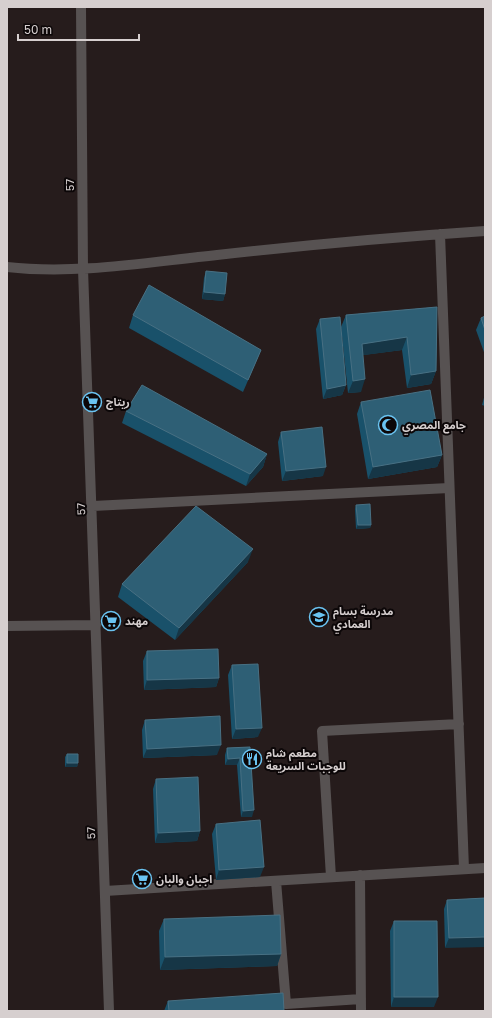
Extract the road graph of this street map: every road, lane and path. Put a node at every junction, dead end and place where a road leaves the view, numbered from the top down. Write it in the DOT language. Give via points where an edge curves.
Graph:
graph roads {
  1 [pos="81,7"];
  2 [pos="485,231"];
  3 [pos="440,234"];
  4 [pos="7,267"];
  5 [pos="83,269"];
  6 [pos="449,488"];
  7 [pos="92,506"];
  8 [pos="96,625"];
  9 [pos="7,626"];
  10 [pos="459,724"];
  11 [pos="485,868"];
  12 [pos="464,869"];
  13 [pos="360,875"];
  14 [pos="331,877"];
  15 [pos="276,881"];
  16 [pos="105,891"];
  17 [pos="361,999"];
  18 [pos="109,1011"];
  19 [pos="362,1011"];
  1 -- 5 [label="street, 57"];
  2 -- 3 [label="street"];
  3 -- 5 [label="street"];
  3 -- 6 [label="street"];
  4 -- 5 [label="street" via="35,270"];
  5 -- 7 [label="street, 57"];
  6 -- 7 [label="street"];
  6 -- 10 [label="street"];
  7 -- 8 [label="street, 57"];
  8 -- 9 [label="street"];
  8 -- 16 [label="street, 57"];
  10 -- 12 [label="street"];
  10 -- 14 [label="street" via="322,731"];
  11 -- 12 [label="street"];
  12 -- 13 [label="street"];
  13 -- 14 [label="street"];
  13 -- 17 [label="street"];
  14 -- 15 [label="street"];
  15 -- 16 [label="street"];
  15 -- 17 [label="street" via="286,1004"];
  16 -- 18 [label="street, 57"];
  17 -- 19 [label="street"];
}
